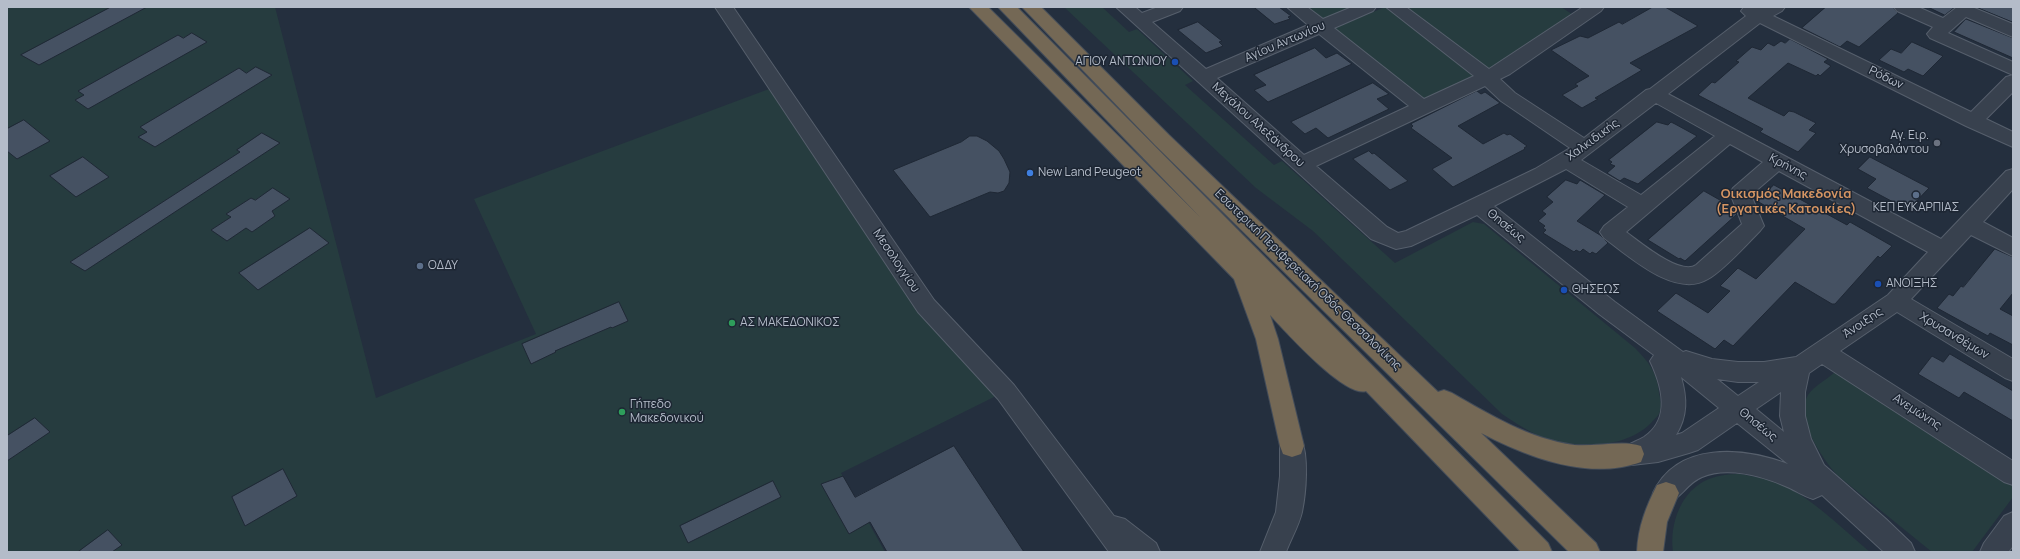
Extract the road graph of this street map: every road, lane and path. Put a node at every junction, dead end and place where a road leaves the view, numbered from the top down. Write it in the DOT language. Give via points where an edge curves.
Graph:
graph roads {
  1 [pos="724,7"];
  2 [pos="978,7"];
  3 [pos="1007,7"];
  4 [pos="1031,7"];
  5 [pos="1050,7"];
  6 [pos="1125,7"];
  7 [pos="1174,7"];
  8 [pos="1296,7"];
  9 [pos="1367,7"];
  10 [pos="1395,7"];
  11 [pos="1561,7"];
  12 [pos="1595,7"];
  13 [pos="1776,7"];
  14 [pos="1903,7"];
  15 [pos="1751,11"];
  16 [pos="1578,18"];
  17 [pos="1140,20"];
  18 [pos="1945,26"];
  19 [pos="1320,27"];
  20 [pos="2013,31"];
  21 [pos="2013,69"];
  22 [pos="1203,77"];
  23 [pos="1487,77"];
  24 [pos="2013,82"];
  25 [pos="1654,94"];
  26 [pos="1422,107"];
  27 [pos="1973,121"];
  28 [pos="1728,135"];
  29 [pos="1162,140"];
  30 [pos="2013,140"];
  31 [pos="1585,148"];
  32 [pos="1566,160"];
  33 [pos="1778,161"];
  34 [pos="1302,164"];
  35 [pos="2013,176"];
  36 [pos="1479,205"];
  37 [pos="1643,206"];
  38 [pos="1968,224"];
  39 [pos="1392,241"];
  40 [pos="2013,248"];
  41 [pos="1944,251"];
  42 [pos="1241,270"];
  43 [pos="1896,301"];
  44 [pos="1821,351"];
  45 [pos="1663,355"];
  46 [pos="1800,365"];
  47 [pos="2013,370"];
  48 [pos="1415,384"];
  49 [pos="1400,409"];
  50 [pos="1732,412"];
  51 [pos="1689,442"];
  52 [pos="1292,446"];
  53 [pos="1632,454"];
  54 [pos="2013,474"];
  55 [pos="1822,487"];
  56 [pos="1666,493"];
  57 [pos="1087,501"];
  58 [pos="2013,524"];
  59 [pos="1125,552"];
  60 [pos="1147,552"];
  61 [pos="1272,552"];
  62 [pos="1539,552"];
  63 [pos="1587,552"];
  64 [pos="1650,552"];
  65 [pos="1898,552"];
  66 [pos="1902,552"];
  67 [pos="1993,552"];
  1 -- 57 [label="street, Μεσολογγίου" via="926,306 1006,392"];
  2 -- 42 [label="highway"];
  3 -- 49 [label="highway, Εσωτερική Περιφερειακή Οδός Θεσσαλονίκης"];
  4 -- 29 [label="highway, Εσωτερική Περιφερειακή Οδός Θεσσαλονίκης"];
  5 -- 29 [label="highway" via="1127,84"];
  6 -- 17 [label="street, Μεγάλου Αλεξάνδρου"];
  7 -- 17 [label="street"];
  8 -- 19 [label="street"];
  9 -- 19 [label="street, Αγίου Αντωνίου"];
  10 -- 23 [label="street"];
  11 -- 16 [label="street"];
  12 -- 16 [label="street"];
  13 -- 15 [label="street, Χαλκιδικής"];
  14 -- 18 [label="street"];
  15 -- 25 [label="street, Χαλκιδικής"];
  15 -- 27 [label="street, Ρόδων"];
  16 -- 23 [label="street" via="1512,64"];
  17 -- 22 [label="street, Μεγάλου Αλεξάνδρου"];
  18 -- 20 [label="street" via="1964,10"];
  18 -- 21 [label="street" via="1936,34"];
  19 -- 22 [label="street, Αγίου Αντωνίου"];
  19 -- 26 [label="street"];
  22 -- 34 [label="street, Μεγάλου Αλεξάνδρου"];
  23 -- 26 [label="street"];
  23 -- 31 [label="street" via="1508,97"];
  24 -- 27 [label="street"];
  25 -- 28 [label="street, Κρήνης"];
  25 -- 31 [label="street, Χαλκιδικής"];
  26 -- 34 [label="street"];
  27 -- 30 [label="street, Ρόδων"];
  28 -- 33 [label="street, Κρήνης"];
  28 -- 37 [label="street"];
  29 -- 48 [label="highway, Εσωτερική Περιφερειακή Οδός Θεσσαλονίκης"];
  31 -- 32 [label="street, Χαλκιδικής"];
  32 -- 36 [label="street, Χαλκιδικής"];
  32 -- 37 [label="street"];
  33 -- 37 [label="street" via="1740,194 1753,226 1696,276 1670,272 1611,232"];
  33 -- 41 [label="street, Κρήνης"];
  34 -- 39 [label="street, Μεγάλου Αλεξάνδρου" via="1379,233"];
  35 -- 38 [label="street, Άνοιξης"];
  36 -- 39 [label="street, Χαλκιδικής" via="1411,238"];
  36 -- 45 [label="street, Θησέως"];
  38 -- 40 [label="street"];
  38 -- 41 [label="street, Άνοιξης"];
  41 -- 43 [label="street, Άνοιξης"];
  42 -- 49 [label="highway" via="1334,364"];
  42 -- 52 [label="highway" via="1268,339"];
  43 -- 44 [label="street, Άνοιξης"];
  43 -- 47 [label="street, Χρυσανθέμων"];
  44 -- 46 [label="street, Άνοιξης"];
  44 -- 54 [label="street, Ανεμώνης"];
  45 -- 46 [label="street" via="1734,372 1763,372"];
  45 -- 50 [label="street, Θησέως"];
  45 -- 53 [label="street" via="1672,390 1672,420 1660,439"];
  46 -- 50 [label="street, Άνοιξης"];
  46 -- 55 [label="street" via="1791,392 1794,424"];
  48 -- 53 [label="highway" via="1468,415 1550,451 1586,457"];
  48 -- 63 [label="highway, Εσωτερική Περιφερειακή Οδός Θεσσαλονίκης"];
  49 -- 62 [label="highway, Εσωτερική Περιφερειακή Οδός Θεσσαλονίκης"];
  50 -- 51 [label="street, Άνοιξης"];
  50 -- 55 [label="street, Θησέως"];
  51 -- 53 [label="street, Άνοιξης" via="1658,451"];
  51 -- 56 [label="street, Άνοιξης" via="1674,470"];
  52 -- 61 [label="street" via="1293,476 1289,512"];
  55 -- 56 [label="street" via="1773,469 1728,462 1689,472 1674,481"];
  55 -- 65 [label="street, Θησέως" via="1856,522"];
  55 -- 66 [label="street, Θησέως" via="1877,527"];
  56 -- 64 [label="highway" via="1655,515"];
  57 -- 59 [label="street, Μεσολογγίου"];
  57 -- 60 [label="street, Μεσολογγίου"];
  58 -- 67 [label="street"];
}
